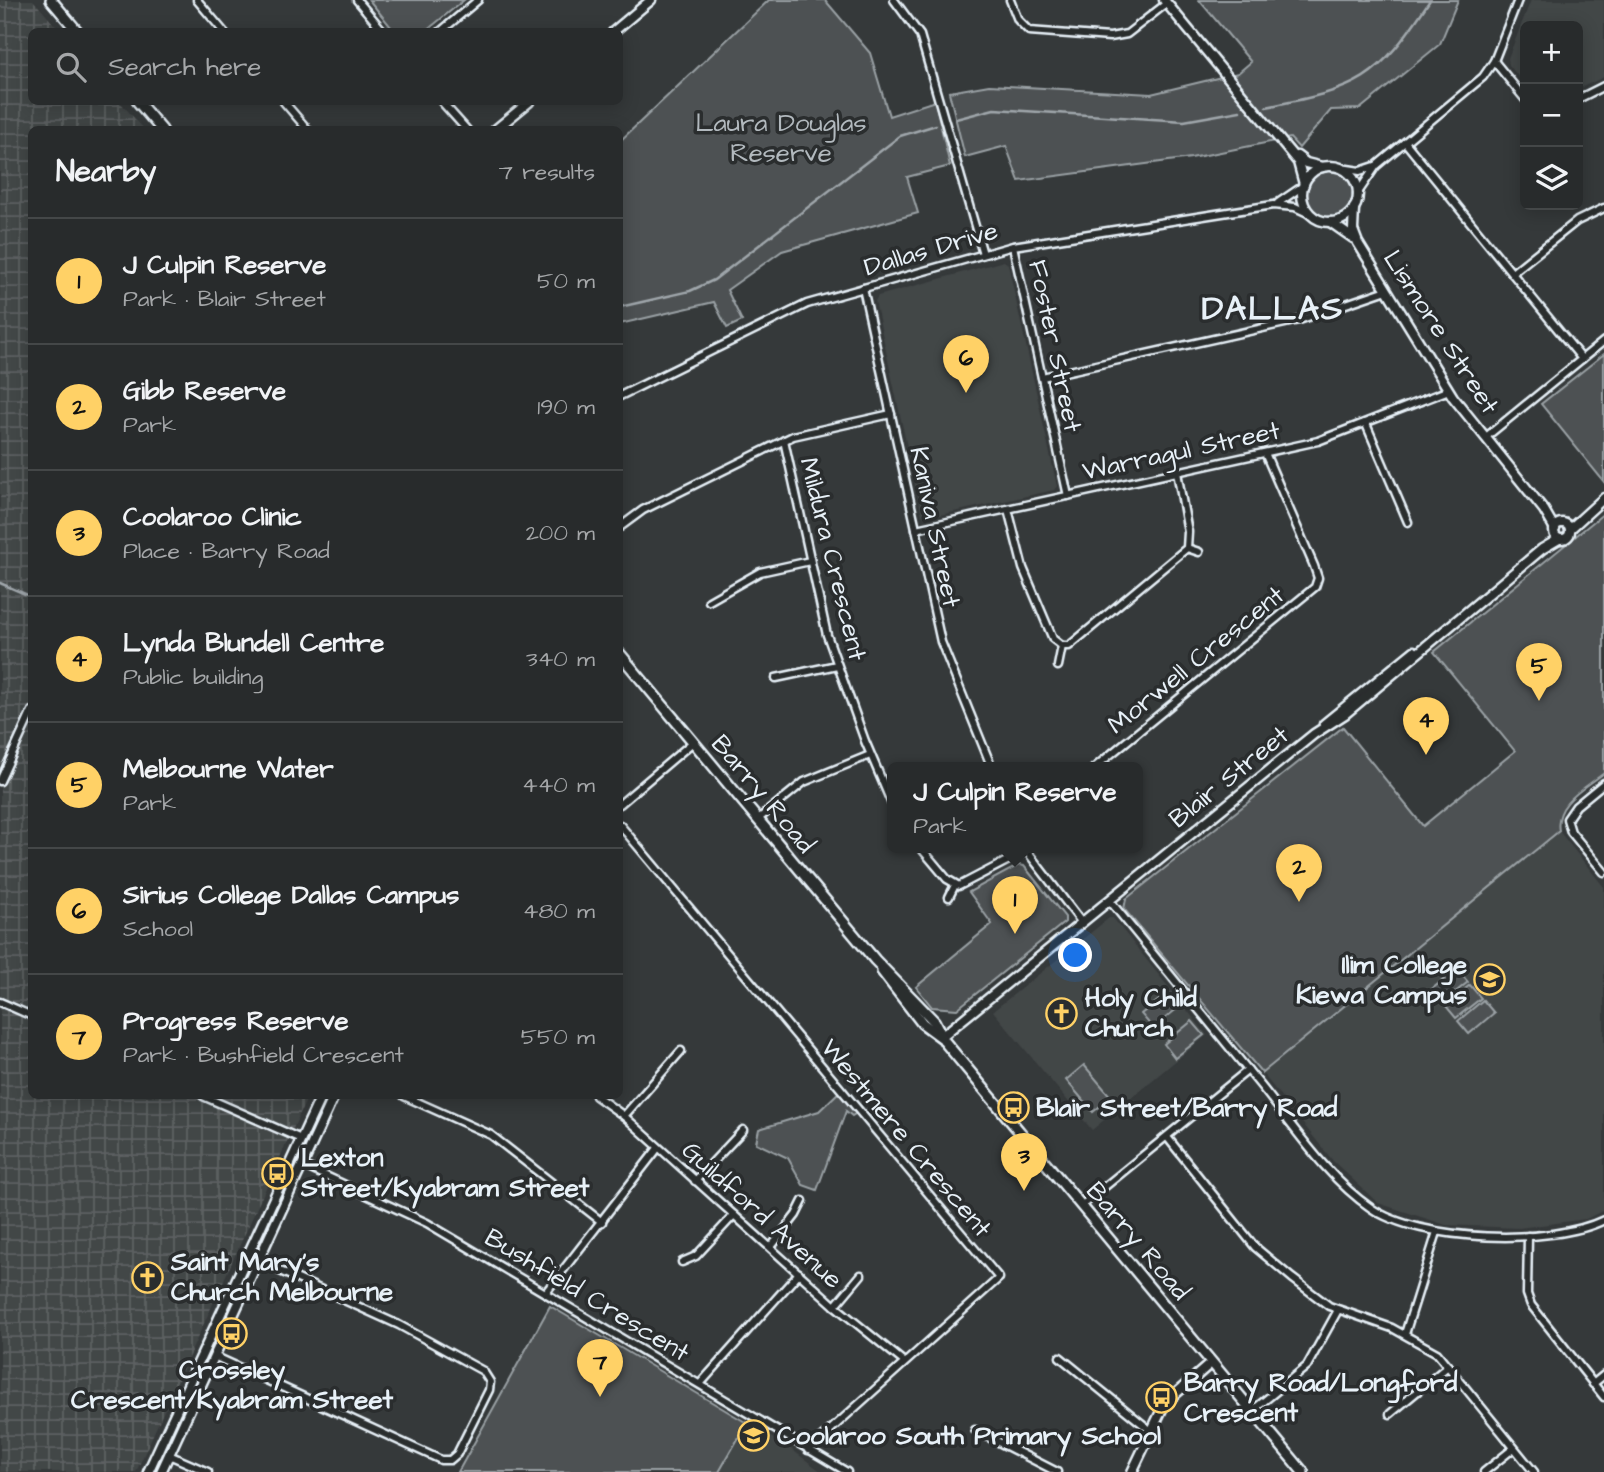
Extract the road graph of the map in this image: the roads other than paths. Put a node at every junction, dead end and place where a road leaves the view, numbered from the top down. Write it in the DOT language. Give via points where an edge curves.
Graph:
graph roads {
  1 [pos="51,0"];
  2 [pos="197,0"];
  3 [pos="358,0"];
  4 [pos="478,0"];
  5 [pos="651,0"];
  6 [pos="894,0"];
  7 [pos="1010,0"];
  8 [pos="1518,0"];
  9 [pos="1166,2"];
  10 [pos="75,28"];
  11 [pos="221,28"];
  12 [pos="381,28"];
  13 [pos="445,28"];
  14 [pos="618,28"];
  15 [pos="1494,61"];
  16 [pos="1604,86"];
  17 [pos="1520,93"];
  18 [pos="1583,96"];
  19 [pos="141,105"];
  20 [pos="287,105"];
  21 [pos="444,105"];
  22 [pos="524,105"];
  23 [pos="159,126"];
  24 [pos="305,126"];
  25 [pos="462,126"];
  26 [pos="500,126"];
  27 [pos="1405,142"];
  28 [pos="1285,145"];
  29 [pos="1376,166"];
  30 [pos="1322,167"];
  31 [pos="1340,169"];
  32 [pos="1303,185"];
  33 [pos="1357,194"];
  34 [pos="1273,205"];
  35 [pos="1354,208"];
  36 [pos="1604,208"];
  37 [pos="1310,214"];
  38 [pos="1330,222"];
  39 [pos="1358,243"];
  40 [pos="1013,246"];
  41 [pos="983,254"];
  42 [pos="1512,273"];
  43 [pos="863,288"];
  44 [pos="1387,290"];
  45 [pos="1604,341"];
  46 [pos="1582,359"];
  47 [pos="1042,377"];
  48 [pos="1449,390"];
  49 [pos="623,395"];
  50 [pos="891,414"];
  51 [pos="1366,424"];
  52 [pos="1486,437"];
  53 [pos="784,440"];
  54 [pos="1265,453"];
  55 [pos="1177,472"];
  56 [pos="1068,496"];
  57 [pos="1604,498"];
  58 [pos="1008,509"];
  59 [pos="1408,522"];
  60 [pos="623,525"];
  61 [pos="916,529"];
  62 [pos="1561,529"];
  63 [pos="1187,548"];
  64 [pos="1199,552"];
  65 [pos="810,561"];
  66 [pos="1328,577"];
  67 [pos="1318,578"];
  68 [pos="709,601"];
  69 [pos="1062,646"];
  70 [pos="623,662"];
  71 [pos="838,665"];
  72 [pos="1058,666"];
  73 [pos="776,678"];
  74 [pos="28,720"];
  75 [pos="692,742"];
  76 [pos="870,755"];
  77 [pos="990,762"];
  78 [pos="1101,762"];
  79 [pos="0,781"];
  80 [pos="1604,783"];
  81 [pos="887,793"];
  82 [pos="623,801"];
  83 [pos="757,820"];
  84 [pos="623,829"];
  85 [pos="926,853"];
  86 [pos="1021,853"];
  87 [pos="1028,853"];
  88 [pos="1604,872"];
  89 [pos="955,885"];
  90 [pos="949,897"];
  91 [pos="1110,901"];
  92 [pos="1082,923"];
  93 [pos="0,1002"];
  94 [pos="28,1014"];
  95 [pos="941,1037"];
  96 [pos="681,1051"];
  97 [pos="1248,1070"];
  98 [pos="210,1099"];
  99 [pos="320,1099"];
  100 [pos="333,1099"];
  101 [pos="411,1099"];
  102 [pos="600,1099"];
  103 [pos="624,1115"];
  104 [pos="743,1130"];
  105 [pos="1167,1137"];
  106 [pos="301,1139"];
  107 [pos="658,1148"];
  108 [pos="293,1156"];
  109 [pos="302,1165"];
  110 [pos="695,1181"];
  111 [pos="803,1201"];
  112 [pos="1081,1206"];
  113 [pos="268,1212"];
  114 [pos="734,1215"];
  115 [pos="1604,1220"];
  116 [pos="602,1222"];
  117 [pos="1437,1232"];
  118 [pos="1528,1236"];
  119 [pos="771,1247"];
  120 [pos="258,1261"];
  121 [pos="682,1262"];
  122 [pos="799,1273"];
  123 [pos="861,1275"];
  124 [pos="236,1281"];
  125 [pos="246,1286"];
  126 [pos="546,1293"];
  127 [pos="835,1306"];
  128 [pos="1338,1310"];
  129 [pos="1405,1334"];
  130 [pos="214,1356"];
  131 [pos="1060,1357"];
  132 [pos="904,1362"];
  133 [pos="1211,1363"];
  134 [pos="1448,1366"];
  135 [pos="1604,1375"];
  136 [pos="700,1384"];
  137 [pos="1593,1384"];
  138 [pos="1604,1397"];
  139 [pos="1252,1411"];
  140 [pos="1390,1414"];
  141 [pos="975,1430"];
  142 [pos="1150,1430"];
  143 [pos="162,1442"];
  144 [pos="1514,1448"];
  145 [pos="808,1450"];
  146 [pos="169,1455"];
  147 [pos="150,1472"];
  148 [pos="161,1472"];
  149 [pos="208,1472"];
  150 [pos="847,1472"];
  151 [pos="1057,1472"];
  152 [pos="1132,1472"];
  153 [pos="1303,1472"];
  154 [pos="1485,1472"];
  155 [pos="1534,1472"];
  1 -- 10 [label="main road"];
  2 -- 11 [label="street"];
  3 -- 12 [label="street"];
  4 -- 13 [label="street"];
  5 -- 14 [label="street"];
  6 -- 41 [label="street" via="920,35"];
  7 -- 9 [label="street" via="1018,20 1029,31 1110,37 1128,34"];
  8 -- 15 [label="street"];
  9 -- 28 [label="street"];
  15 -- 17 [label="street"];
  15 -- 27 [label="street" via="1478,83"];
  16 -- 18 [label="street"];
  19 -- 23 [label="main road"];
  20 -- 24 [label="street"];
  21 -- 25 [label="street"];
  22 -- 26 [label="street"];
  27 -- 29 [label="street"];
  27 -- 42 [label="street"];
  28 -- 30 [label="street" via="1306,163"];
  28 -- 32 [label="street" via="1301,169"];
  29 -- 31 [label="street" via="1360,171"];
  29 -- 33 [label="street"];
  30 -- 31 [label="street"];
  30 -- 32 [label="street"];
  31 -- 33 [label="street" via="1355,182"];
  32 -- 34 [label="street, Dallas Drive"];
  32 -- 37 [label="street" via="1302,199"];
  33 -- 35 [label="street"];
  34 -- 37 [label="street, Dallas Drive"];
  34 -- 40 [label="street, Dallas Drive"];
  35 -- 38 [label="street" via="1343,219"];
  35 -- 39 [label="street, Lismore Street"];
  36 -- 42 [label="street" via="1577,221"];
  37 -- 38 [label="street"];
  38 -- 39 [label="street, Lismore Street"];
  39 -- 44 [label="street, Lismore Street"];
  40 -- 41 [label="street, Dallas Drive"];
  40 -- 47 [label="street, Foster Street"];
  41 -- 43 [label="street, Dallas Drive"];
  42 -- 46 [label="street"];
  43 -- 49 [label="street, Dallas Drive" via="799,307"];
  43 -- 50 [label="street, Kaniva Street"];
  44 -- 47 [label="street" via="1299,320"];
  44 -- 48 [label="street, Lismore Street"];
  45 -- 46 [label="street"];
  46 -- 52 [label="street"];
  47 -- 56 [label="street, Foster Street"];
  48 -- 51 [label="street, Warragul Street"];
  48 -- 52 [label="street, Lismore Street"];
  50 -- 53 [label="street"];
  50 -- 61 [label="street, Kaniva Street"];
  51 -- 54 [label="street, Warragul Street" via="1318,442"];
  51 -- 59 [label="street"];
  52 -- 62 [label="street, Lismore Street"];
  53 -- 60 [label="street" via="643,510"];
  53 -- 65 [label="street, Mildura Crescent"];
  54 -- 55 [label="street, Warragul Street"];
  54 -- 67 [label="street, Morwell Crescent"];
  55 -- 56 [label="street, Warragul Street"];
  55 -- 63 [label="street"];
  56 -- 58 [label="street, Warragul Street"];
  57 -- 62 [label="street, Blair Street"];
  58 -- 61 [label="street, Warragul Street"];
  58 -- 69 [label="street" via="1023,568 1053,639"];
  61 -- 77 [label="street, Kaniva Street" via="941,642"];
  62 -- 91 [label="street, Blair Street"];
  63 -- 64 [label="street"];
  63 -- 69 [label="street" via="1073,644"];
  65 -- 68 [label="street" via="760,572"];
  65 -- 71 [label="street, Mildura Crescent"];
  66 -- 67 [label="street, Morwell Crescent"];
  67 -- 78 [label="street, Morwell Crescent" via="1311,591"];
  69 -- 72 [label="street"];
  70 -- 75 [label="main road, Barry Road"];
  71 -- 73 [label="street"];
  71 -- 76 [label="street, Mildura Crescent"];
  74 -- 79 [label="street"];
  75 -- 82 [label="street"];
  75 -- 83 [label="main road, Barry Road"];
  76 -- 81 [label="street, Mildura Crescent"];
  76 -- 83 [label="street" via="804,782"];
  80 -- 88 [label="street" via="1572,810 1567,823"];
  83 -- 95 [label="main road, Barry Road" via="875,960 934,1021"];
  84 -- 132 [label="street, Westmere Crescent" via="999,1278"];
  85 -- 89 [label="street"];
  86 -- 89 [label="street"];
  87 -- 92 [label="street"];
  89 -- 90 [label="street"];
  91 -- 92 [label="street, Blair Street"];
  91 -- 97 [label="street"];
  92 -- 95 [label="street, Blair Street"];
  93 -- 94 [label="street"];
  95 -- 112 [label="main road, Barry Road"];
  96 -- 103 [label="street"];
  97 -- 105 [label="street"];
  97 -- 117 [label="street" via="1323,1162 1368,1206"];
  98 -- 106 [label="street"];
  99 -- 106 [label="street"];
  100 -- 109 [label="street"];
  101 -- 116 [label="street" via="491,1135"];
  102 -- 103 [label="street, Guildford Avenue"];
  103 -- 107 [label="street, Guildford Avenue"];
  104 -- 110 [label="street"];
  105 -- 112 [label="street"];
  105 -- 128 [label="street" via="1260,1252"];
  106 -- 108 [label="street"];
  107 -- 110 [label="street, Guildford Avenue"];
  107 -- 116 [label="street"];
  108 -- 109 [label="street"];
  108 -- 113 [label="street"];
  109 -- 113 [label="street" via="290,1172"];
  109 -- 120 [label="street"];
  109 -- 126 [label="street, Bushfield Crescent" via="427,1223"];
  110 -- 114 [label="street, Guildford Avenue"];
  111 -- 119 [label="street"];
  112 -- 133 [label="main road, Barry Road"];
  113 -- 124 [label="street"];
  114 -- 119 [label="street, Guildford Avenue"];
  114 -- 121 [label="street" via="695,1256"];
  115 -- 118 [label="street" via="1581,1229"];
  116 -- 126 [label="street"];
  117 -- 118 [label="street"];
  117 -- 129 [label="street"];
  118 -- 137 [label="street" via="1531,1305"];
  119 -- 122 [label="street, Guildford Avenue"];
  120 -- 125 [label="street"];
  120 -- 130 [label="street" via="399,1325 483,1371 489,1390 457,1454 441,1460"];
  122 -- 127 [label="street, Guildford Avenue"];
  122 -- 136 [label="street"];
  123 -- 127 [label="street"];
  124 -- 125 [label="street"];
  124 -- 143 [label="street"];
  125 -- 130 [label="street"];
  126 -- 136 [label="street, Bushfield Crescent"];
  127 -- 132 [label="street, Guildford Avenue"];
  128 -- 129 [label="street"];
  128 -- 139 [label="street" via="1307,1366"];
  129 -- 134 [label="street" via="1433,1350"];
  130 -- 146 [label="street"];
  131 -- 142 [label="street"];
  132 -- 145 [label="street, Westmere Crescent"];
  133 -- 139 [label="main road, Barry Road"];
  133 -- 142 [label="street" via="1165,1403"];
  134 -- 140 [label="street"];
  134 -- 144 [label="street"];
  135 -- 137 [label="street"];
  136 -- 145 [label="street, Bushfield Crescent"];
  137 -- 138 [label="street"];
  139 -- 153 [label="main road, Barry Road"];
  141 -- 151 [label="street"];
  142 -- 152 [label="street"];
  143 -- 146 [label="street"];
  143 -- 147 [label="street"];
  144 -- 154 [label="street"];
  144 -- 155 [label="street"];
  145 -- 150 [label="street, Bushfield Crescent"];
  146 -- 147 [label="street" via="162,1456"];
  146 -- 148 [label="street"];
  146 -- 149 [label="street"];
}
